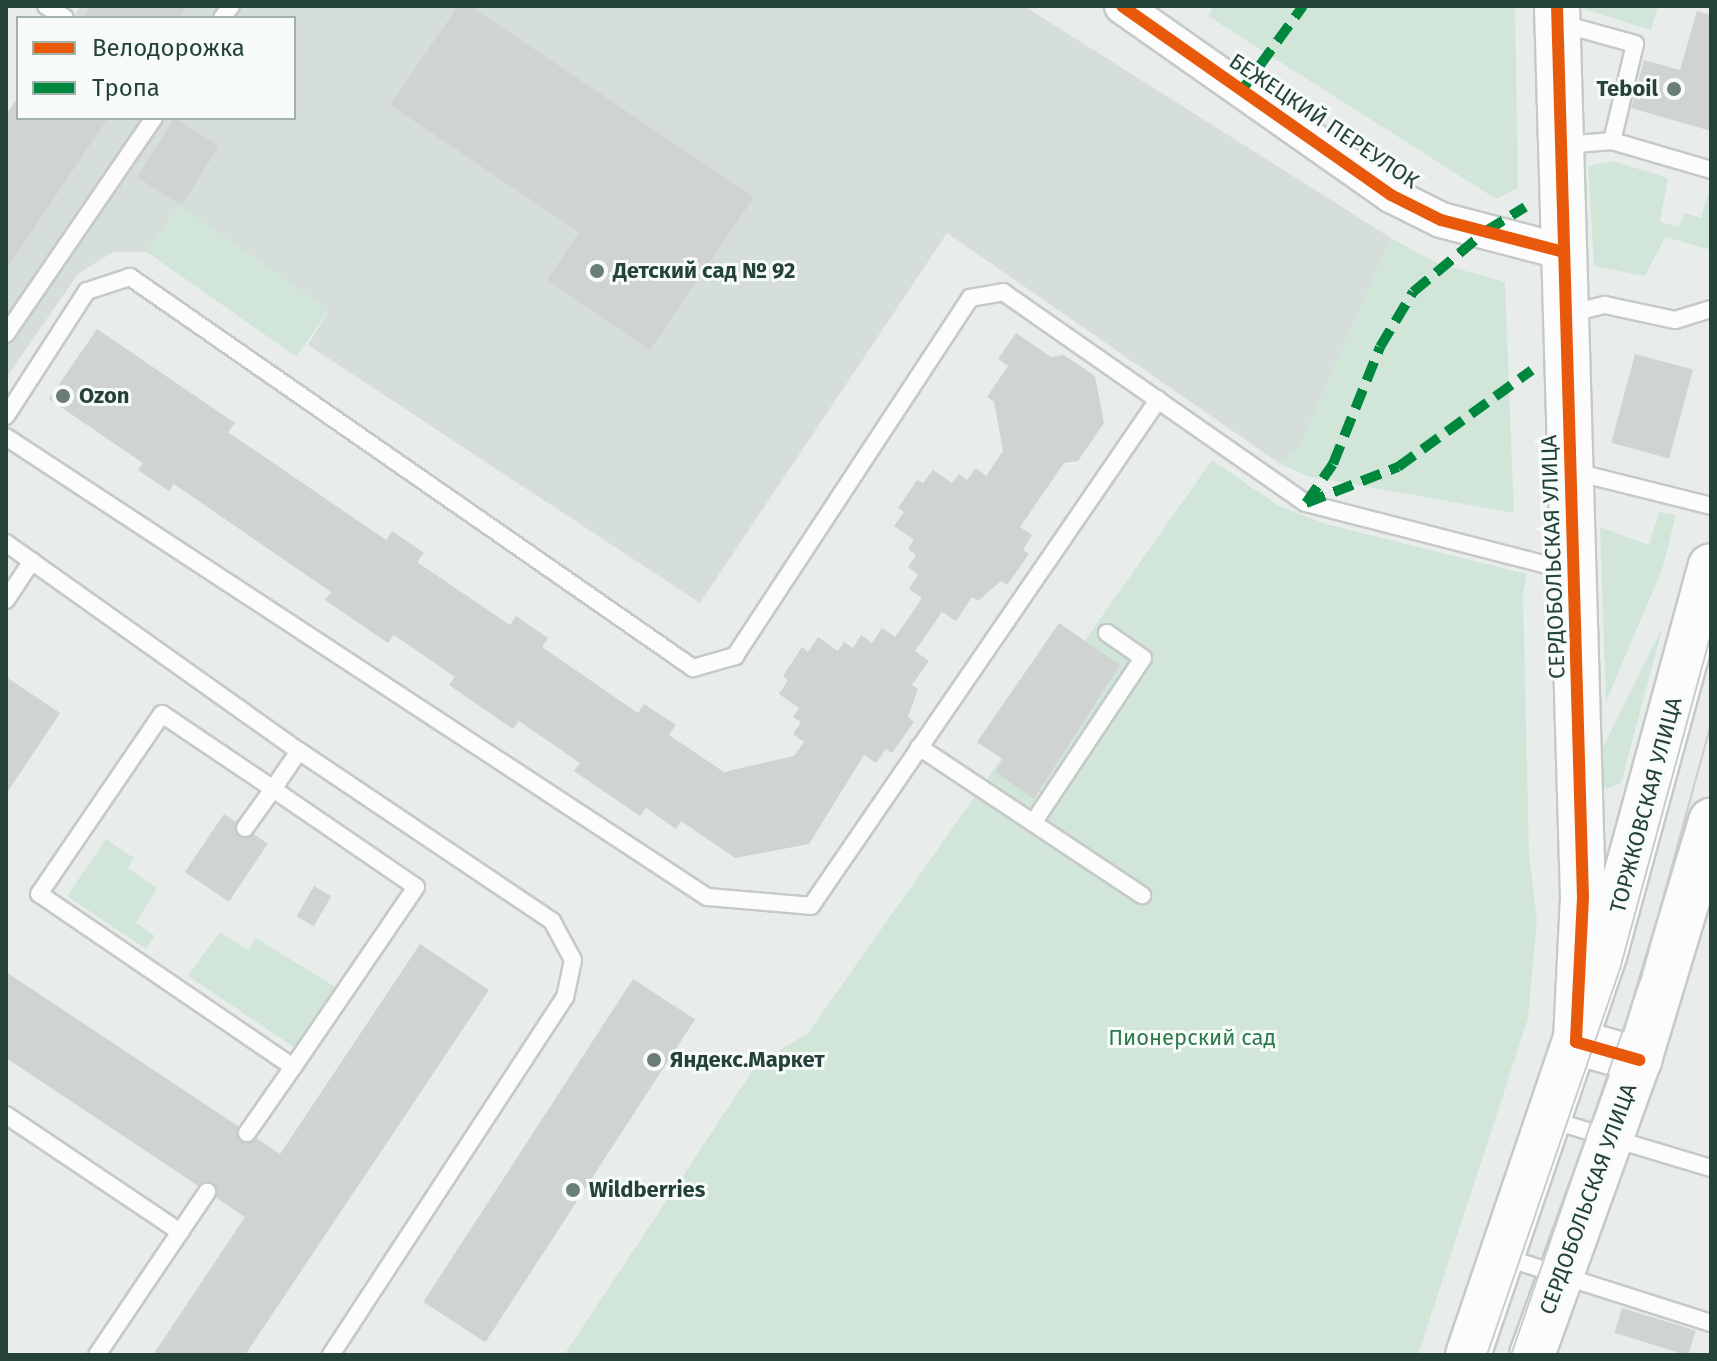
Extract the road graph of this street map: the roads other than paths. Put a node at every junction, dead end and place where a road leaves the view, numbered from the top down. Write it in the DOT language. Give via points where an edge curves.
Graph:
graph roads {
  1 [pos="1122,6"];
  2 [pos="1558,14"];
  3 [pos="153,120"];
  4 [pos="1612,141"];
  5 [pos="1561,145"];
  6 [pos="1711,170"];
  7 [pos="1564,252"];
  8 [pos="1711,309"];
  9 [pos="1566,314"];
  10 [pos="6,334"];
  11 [pos="1158,400"];
  12 [pos="6,416"];
  13 [pos="6,437"];
  14 [pos="1569,471"];
  15 [pos="1711,506"];
  16 [pos="6,543"];
  17 [pos="32,561"];
  18 [pos="1574,572"];
  19 [pos="1710,575"];
  20 [pos="6,600"];
  21 [pos="1107,633"];
  22 [pos="919,747"];
  23 [pos="299,751"];
  24 [pos="273,789"];
  25 [pos="1711,821"];
  26 [pos="1033,823"];
  27 [pos="245,828"];
  28 [pos="1142,895"];
  29 [pos="1576,1042"];
  30 [pos="1639,1060"];
  31 [pos="293,1067"];
  32 [pos="6,1115"];
  33 [pos="1549,1120"];
  34 [pos="247,1133"];
  35 [pos="1611,1142"];
  36 [pos="1711,1168"];
  37 [pos="207,1192"];
  38 [pos="180,1232"];
  39 [pos="1503,1257"];
  40 [pos="1560,1278"];
  41 [pos="1711,1323"];
  42 [pos="97,1355"];
  43 [pos="331,1355"];
  44 [pos="1468,1355"];
  45 [pos="1532,1355"];
  1 -- 7 [label="street, БЕЖЕЦКИЙ ПЕРЕУЛОК" via="1391,195 1441,220"];
  2 -- 4 [label="lane" via="1635,44"];
  2 -- 5 [label="main road, СЕРДОБОЛЬСКАЯ УЛИЦА"];
  3 -- 10 [label="lane"];
  4 -- 5 [label="lane"];
  4 -- 6 [label="lane"];
  5 -- 7 [label="main road, СЕРДОБОЛЬСКАЯ УЛИЦА"];
  7 -- 9 [label="main road, СЕРДОБОЛЬСКАЯ УЛИЦА"];
  8 -- 9 [label="lane" via="1675,320 1605,305"];
  9 -- 14 [label="main road, СЕРДОБОЛЬСКАЯ УЛИЦА"];
  11 -- 12 [label="lane" via="1003,292 970,298 735,656 693,668 130,277 87,291"];
  11 -- 18 [label="lane" via="1306,503"];
  11 -- 22 [label="lane"];
  13 -- 22 [label="lane" via="707,897 811,906"];
  14 -- 15 [label="lane"];
  14 -- 18 [label="main road, СЕРДОБОЛЬСКАЯ УЛИЦА"];
  16 -- 17 [label="lane"];
  17 -- 20 [label="lane"];
  17 -- 23 [label="lane"];
  18 -- 29 [label="main road, СЕРДОБОЛЬСКАЯ УЛИЦА" via="1583,897"];
  19 -- 29 [label="main road, ТОРЖКОВСКАЯ УЛИЦА"];
  21 -- 26 [label="lane" via="1143,658"];
  22 -- 26 [label="lane"];
  23 -- 24 [label="lane"];
  23 -- 43 [label="lane" via="552,921 573,960 565,997"];
  24 -- 27 [label="lane"];
  24 -- 31 [label="lane" via="416,887"];
  24 -- 31 [label="lane" via="162,714 39,894"];
  25 -- 30 [label="main road"];
  26 -- 28 [label="lane"];
  29 -- 30 [label="main road, СЕРДОБОЛЬСКАЯ УЛИЦА"];
  29 -- 33 [label="main road, СЕРДОБОЛЬСКАЯ УЛИЦА"];
  30 -- 35 [label="main road, СЕРДОБОЛЬСКАЯ УЛИЦА"];
  31 -- 34 [label="lane"];
  32 -- 38 [label="lane"];
  33 -- 35 [label="lane"];
  33 -- 39 [label="main road, СЕРДОБОЛЬСКАЯ УЛИЦА"];
  35 -- 36 [label="lane"];
  35 -- 40 [label="main road, СЕРДОБОЛЬСКАЯ УЛИЦА"];
  37 -- 38 [label="lane"];
  38 -- 42 [label="lane"];
  39 -- 40 [label="lane"];
  39 -- 44 [label="main road, СЕРДОБОЛЬСКАЯ УЛИЦА"];
  40 -- 41 [label="lane"];
  40 -- 45 [label="main road, СЕРДОБОЛЬСКАЯ УЛИЦА"];
}
